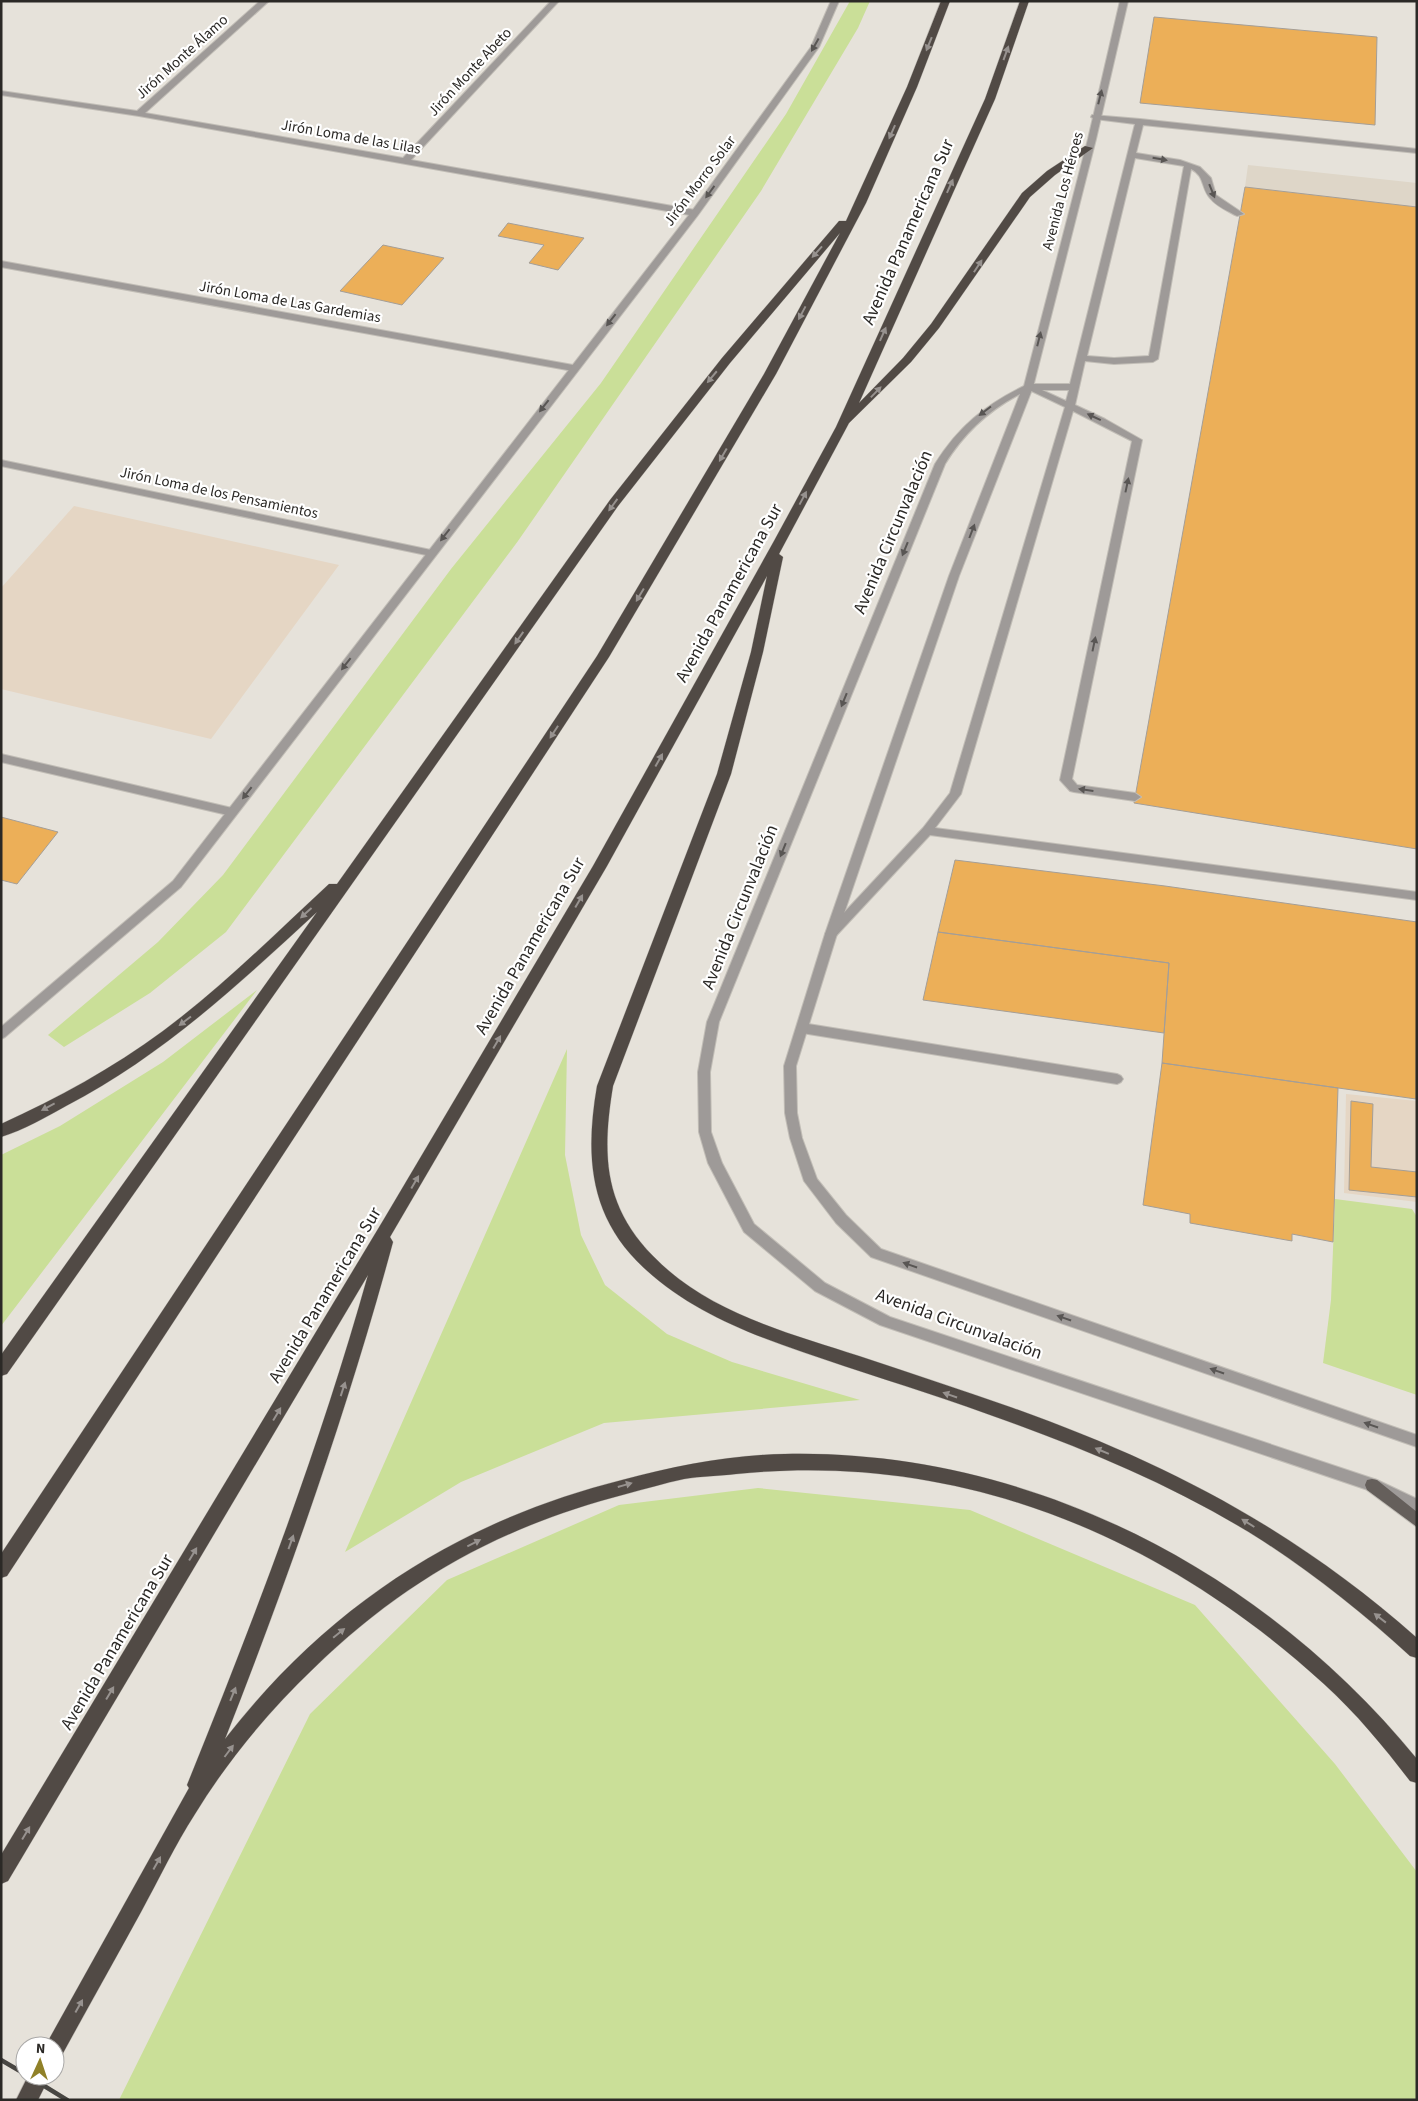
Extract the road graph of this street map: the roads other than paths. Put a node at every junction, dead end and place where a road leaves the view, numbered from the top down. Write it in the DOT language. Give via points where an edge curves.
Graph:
graph roads {
  1 [pos="265,1"];
  2 [pos="555,1"];
  3 [pos="835,1"];
  4 [pos="946,1"];
  5 [pos="1025,1"];
  6 [pos="1124,1"];
  7 [pos="1,93"];
  8 [pos="139,114"];
  9 [pos="1095,117"];
  10 [pos="1140,121"];
  11 [pos="1088,148"];
  12 [pos="1417,151"];
  13 [pos="1132,155"];
  14 [pos="406,161"];
  15 [pos="1188,165"];
  16 [pos="861,203"];
  17 [pos="695,213"];
  18 [pos="1240,214"];
  19 [pos="1,264"];
  20 [pos="1083,358"];
  21 [pos="574,368"];
  22 [pos="1028,387"];
  23 [pos="1075,387"];
  24 [pos="1070,405"];
  25 [pos="842,427"];
  26 [pos="1,463"];
  27 [pos="780,541"];
  28 [pos="431,553"];
  29 [pos="1,758"];
  30 [pos="1135,797"];
  31 [pos="232,812"];
  32 [pos="927,831"];
  33 [pos="355,868"];
  34 [pos="1417,896"];
  35 [pos="831,934"];
  36 [pos="802,1028"];
  37 [pos="1,1034"];
  38 [pos="1117,1080"];
  39 [pos="1,1131"];
  40 [pos="390,1224"];
  41 [pos="1,1369"];
  42 [pos="1417,1441"];
  43 [pos="1372,1485"];
  44 [pos="1417,1506"];
  45 [pos="1417,1521"];
  46 [pos="1,1570"];
  47 [pos="1417,1650"];
  48 [pos="1417,1774"];
  49 [pos="190,1805"];
  50 [pos="1,1874"];
  51 [pos="62,2036"];
  52 [pos="34,2086"];
  53 [pos="26,2100"];
  1 -- 8 [label="street, Jirón Monte Álamo"];
  2 -- 14 [label="street, Jirón Monte Abeto"];
  3 -- 17 [label="street, Jirón Morro Solar, one-way" via="815,48"];
  4 -- 16 [label="highway, one-way"];
  25 -- 5 [label="highway, Avenida Panamericana Sur, one-way" via="990,99"];
  9 -- 6 [label="street, Avenida Los Héroes, one-way"];
  7 -- 8 [label="street, Jirón Loma de las Lilas"];
  8 -- 14 [label="street, Jirón Loma de las Lilas"];
  9 -- 10 [label="street"];
  9 -- 11 [label="street, Avenida Los Héroes"];
  10 -- 12 [label="street"];
  10 -- 13 [label="street"];
  22 -- 11 [label="street, Avenida Los Héroes, one-way"];
  25 -- 11 [label="highway, one-way" via="901,367 935,326 1026,195 1050,173"];
  13 -- 15 [label="street, one-way"];
  13 -- 20 [label="street"];
  14 -- 17 [label="street, Jirón Loma de las Lilas"];
  15 -- 18 [label="street, one-way" via="1203,172 1216,200"];
  15 -- 20 [label="street" via="1153,359 1114,361"];
  16 -- 33 [label="highway, one-way" via="712,376 614,503"];
  16 -- 46 [label="highway, one-way" via="770,374 603,657"];
  17 -- 21 [label="street, Jirón Morro Solar, one-way"];
  19 -- 21 [label="street, Jirón Loma de Las Gardemias"];
  20 -- 23 [label="street"];
  21 -- 28 [label="street, Jirón Morro Solar, one-way"];
  22 -- 23 [label="street"];
  22 -- 24 [label="street"];
  35 -- 22 [label="street, one-way" via="954,576"];
  22 -- 43 [label="street, Avenida Circunvalación, one-way" via="986,410 970,423 952,443 940,464 713,1022 704,1072 704,1132 749,1228 820,1288 885,1321"];
  23 -- 24 [label="street"];
  30 -- 24 [label="street, one-way" via="1074,788 1066,780 1137,440"];
  24 -- 32 [label="street" via="955,794"];
  27 -- 25 [label="highway, Avenida Panamericana Sur, one-way"];
  26 -- 28 [label="street, Jirón Loma de los Pensamientos"];
  40 -- 27 [label="highway, Avenida Panamericana Sur, one-way" via="600,866"];
  47 -- 27 [label="highway, one-way" via="1320,1570 1244,1521 1149,1471 1061,1434 727,1317 665,1278 625,1236 604,1191 600,1168 600,1115 605,1086 724,774 757,652"];
  28 -- 31 [label="street, Jirón Morro Solar, one-way"];
  29 -- 31 [label="street"];
  31 -- 37 [label="street, Jirón Morro Solar" via="177,884"];
  32 -- 34 [label="street"];
  32 -- 35 [label="street"];
  33 -- 39 [label="highway, one-way" via="197,1012 145,1052 89,1086"];
  33 -- 41 [label="highway"];
  35 -- 36 [label="street"];
  36 -- 38 [label="street"];
  42 -- 36 [label="street, one-way" via="876,1253 810,1182 791,1113 790,1066"];
  49 -- 40 [label="highway, one-way" via="266,1612 316,1472"];
  50 -- 40 [label="highway, Avenida Panamericana Sur, one-way"];
  43 -- 44 [label="street, Avenida Circunvalación"];
  43 -- 45 [label="main road"];
  49 -- 48 [label="highway, one-way" via="232,1746 279,1692 328,1642 396,1586 493,1533 553,1508 658,1476 767,1461 872,1464 974,1480 1024,1494 1117,1533 1208,1583 1283,1637 1332,1678"];
  51 -- 49 [label="highway, one-way"];
  52 -- 53 [label="highway"];
}
